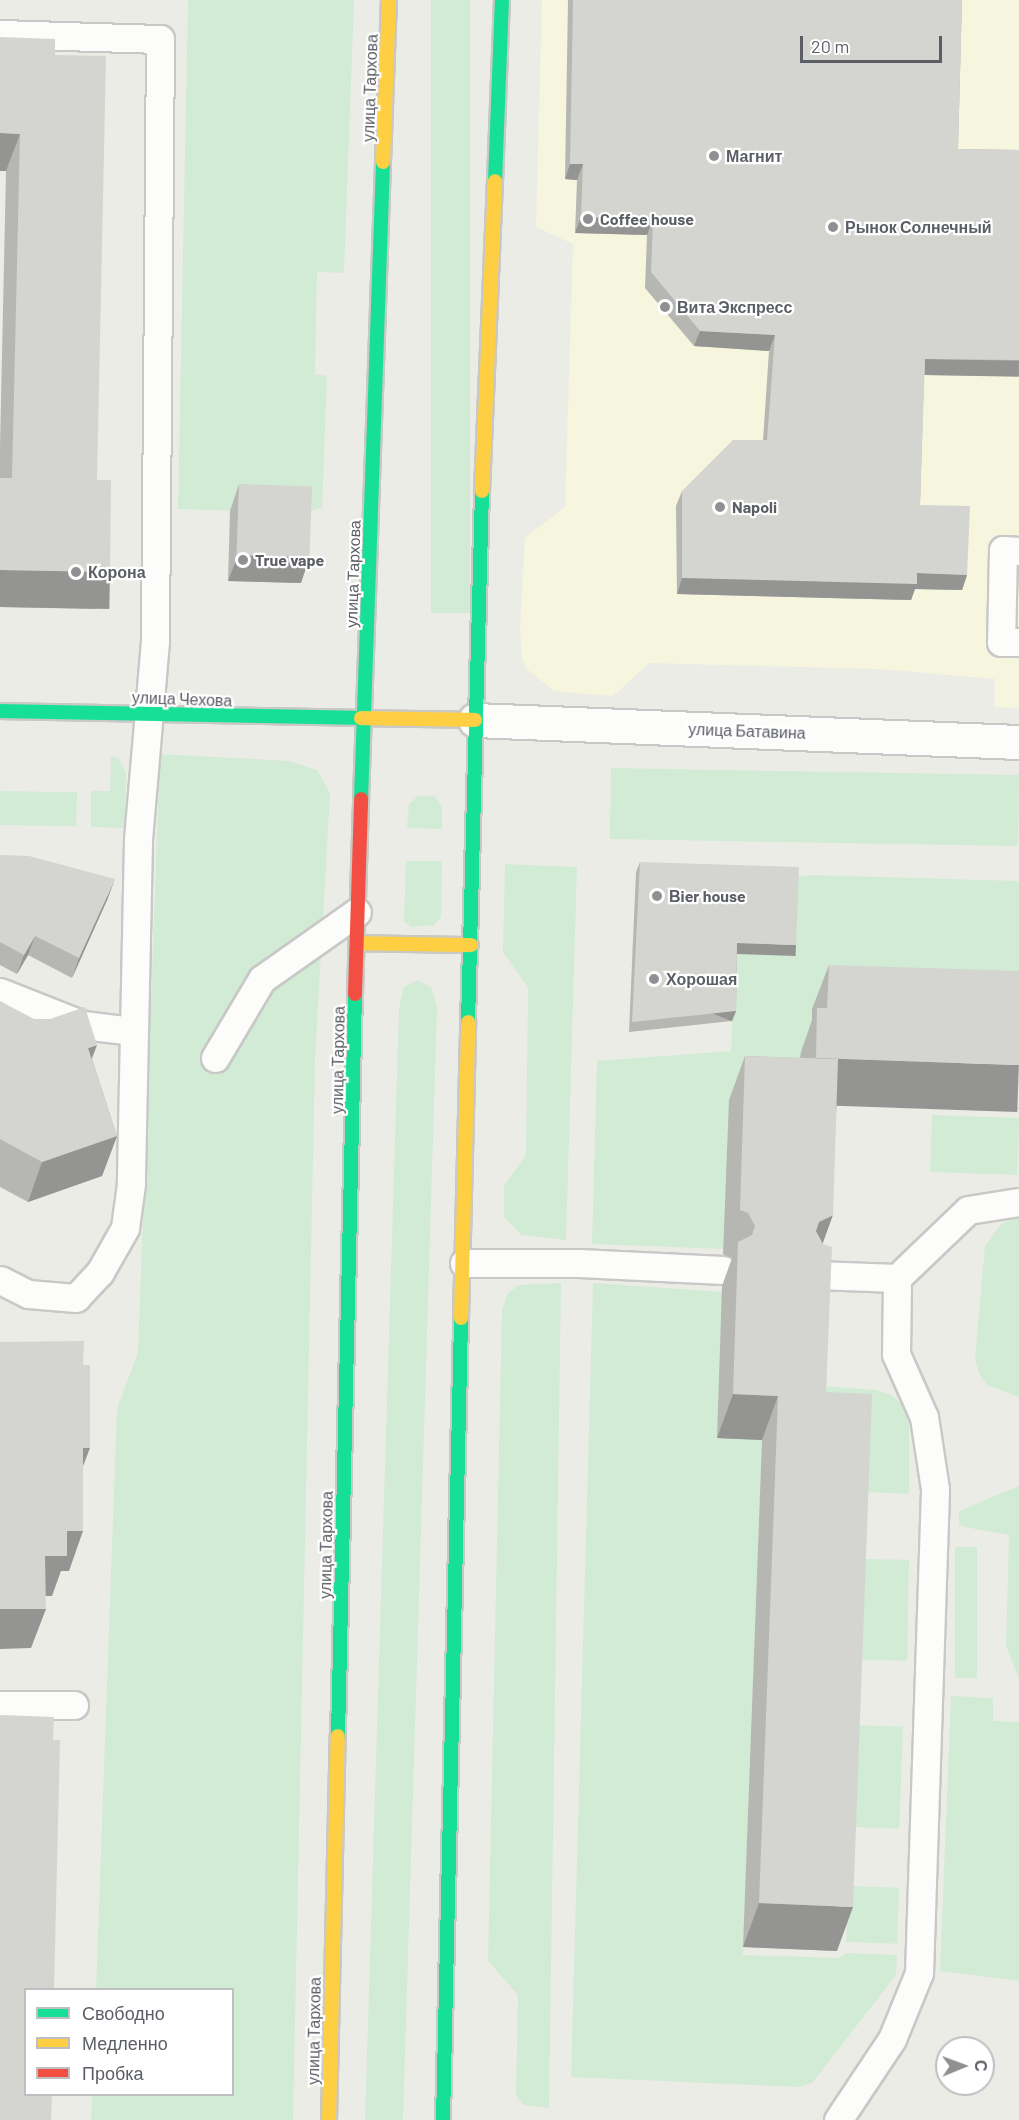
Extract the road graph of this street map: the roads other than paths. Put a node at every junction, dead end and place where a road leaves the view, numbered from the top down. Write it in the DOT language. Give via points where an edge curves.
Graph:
graph roads {
  1 [pos="389,0"];
  2 [pos="502,0"];
  3 [pos="0,34"];
  4 [pos="1019,551"];
  5 [pos="1019,642"];
  6 [pos="0,711"];
  7 [pos="146,715"];
  8 [pos="363,720"];
  9 [pos="476,720"];
  10 [pos="1019,741"];
  11 [pos="357,912"];
  12 [pos="356,943"];
  13 [pos="471,945"];
  14 [pos="0,992"];
  15 [pos="132,1030"];
  16 [pos="215,1058"];
  17 [pos="1019,1202"];
  18 [pos="464,1263"];
  19 [pos="723,1270"];
  20 [pos="816,1275"];
  21 [pos="897,1278"];
  22 [pos="0,1280"];
  23 [pos="0,1705"];
  24 [pos="74,1705"];
  25 [pos="329,2120"];
  26 [pos="443,2120"];
  27 [pos="838,2120"];
  1 -- 8 [label="main road, улица Тархова"];
  2 -- 9 [label="main road"];
  3 -- 7 [label="lane" via="160,39 155,641"];
  4 -- 5 [label="lane" via="1003,550 1001,642"];
  6 -- 7 [label="main road, улица Чехова"];
  7 -- 8 [label="main road, улица Чехова"];
  7 -- 15 [label="lane"];
  8 -- 9 [label="main road, улица Чехова"];
  8 -- 11 [label="main road, улица Тархова"];
  9 -- 10 [label="street, улица Батавина"];
  9 -- 13 [label="main road"];
  11 -- 12 [label="main road, улица Тархова"];
  11 -- 16 [label="lane" via="262,979"];
  12 -- 13 [label="main road"];
  12 -- 25 [label="main road, улица Тархова"];
  13 -- 18 [label="main road"];
  14 -- 15 [label="lane" via="83,1025"];
  15 -- 22 [label="lane" via="131,1184 124,1228 100,1272 76,1298 28,1294"];
  17 -- 21 [label="lane" via="968,1210"];
  18 -- 19 [label="lane" via="579,1263"];
  18 -- 26 [label="main road"];
  20 -- 21 [label="lane"];
  21 -- 27 [label="lane" via="896,1354 924,1417 935,1489 919,1973 892,2039"];
  23 -- 24 [label="lane"];
}
